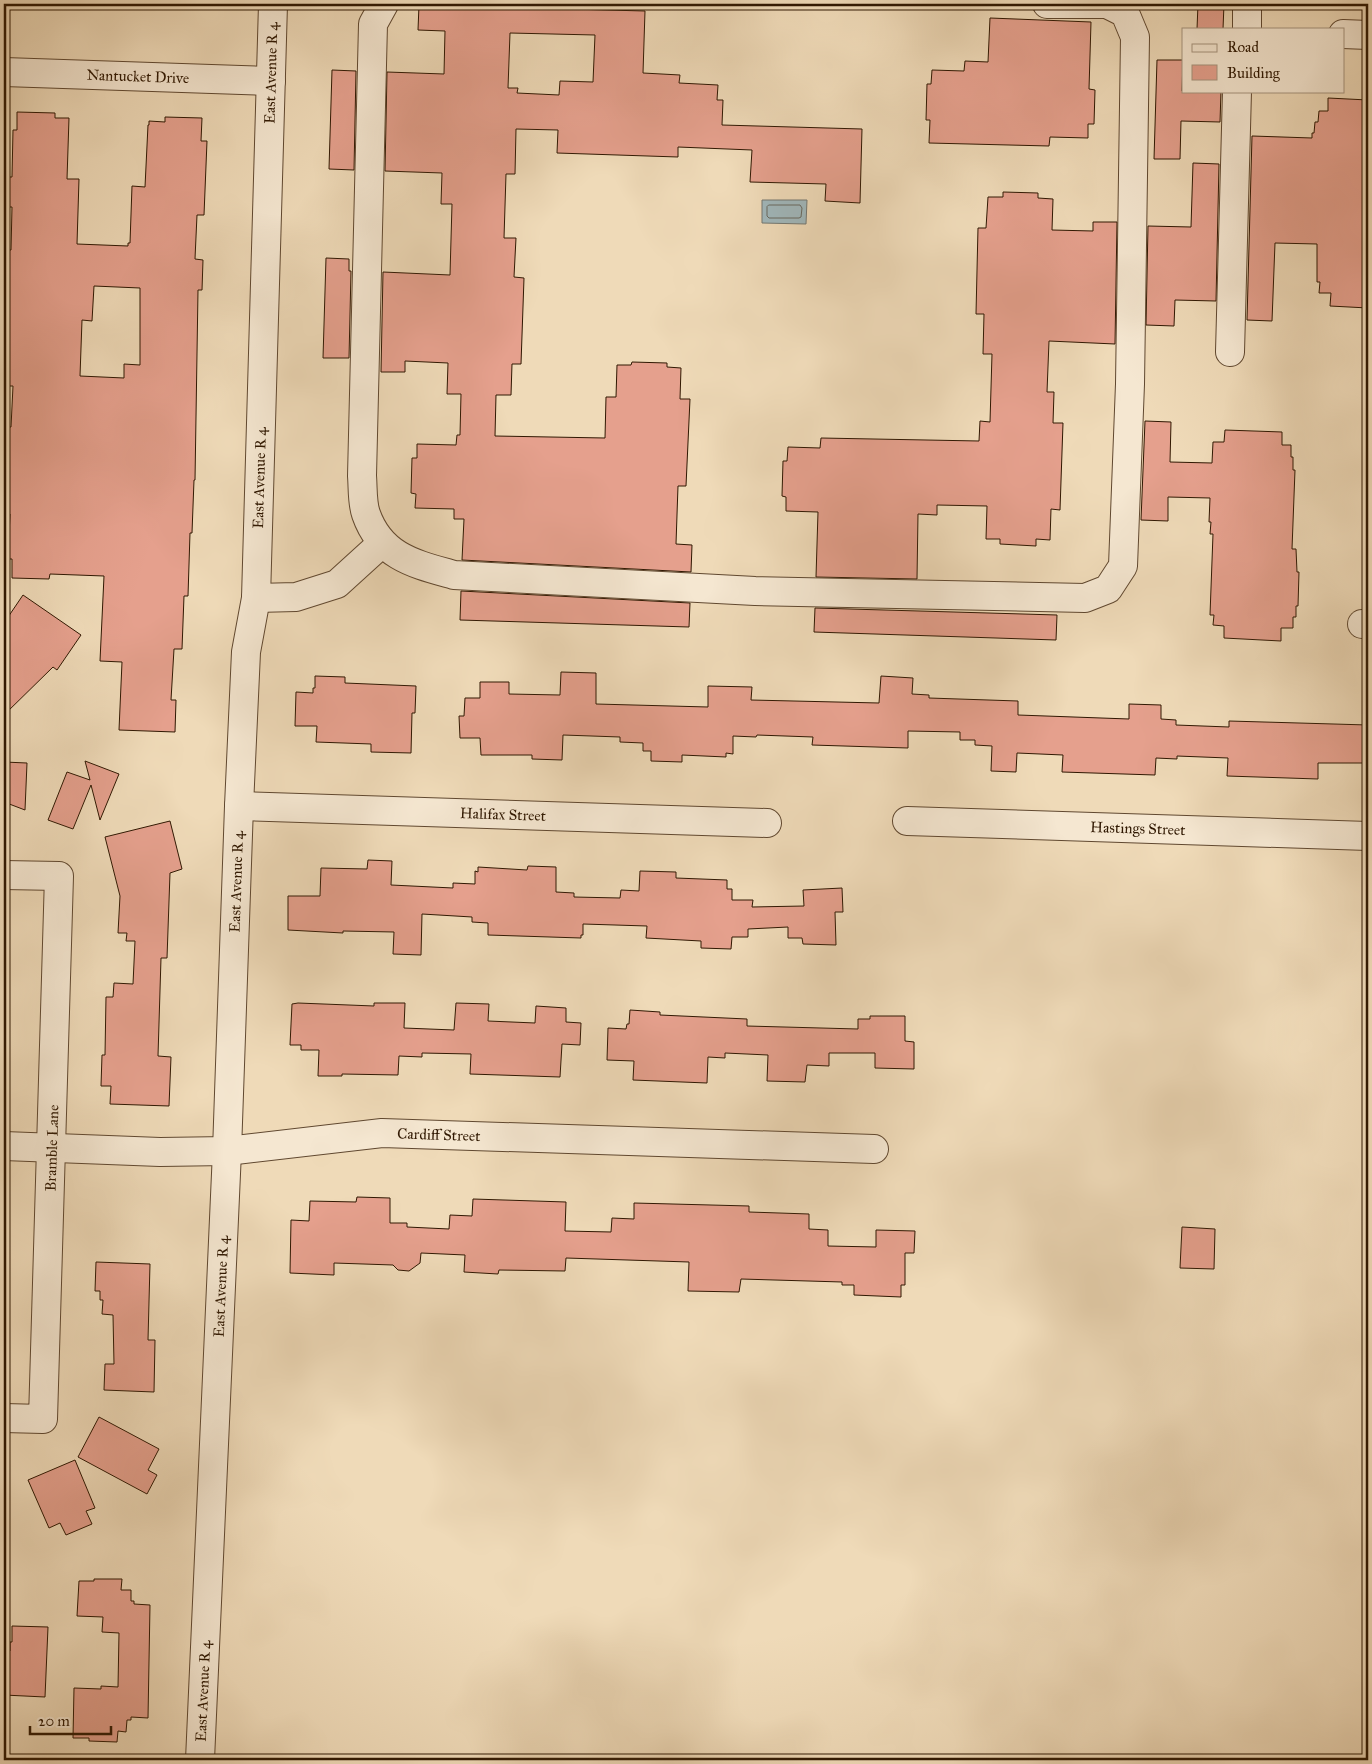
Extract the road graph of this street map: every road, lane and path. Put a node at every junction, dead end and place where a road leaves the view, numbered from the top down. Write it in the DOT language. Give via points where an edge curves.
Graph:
graph roads {
  1 [pos="273,4"];
  2 [pos="384,4"];
  3 [pos="1047,4"];
  4 [pos="1247,4"];
  5 [pos="1247,28"];
  6 [pos="1344,34"];
  7 [pos="1368,35"];
  8 [pos="4,72"];
  9 [pos="271,81"];
  10 [pos="1237,92"];
  11 [pos="1230,352"];
  12 [pos="381,544"];
  13 [pos="256,598"];
  14 [pos="239,806"];
  15 [pos="907,821"];
  16 [pos="767,822"];
  17 [pos="1368,836"];
  18 [pos="4,874"];
  19 [pos="4,1146"];
  20 [pos="52,1148"];
  21 [pos="874,1149"];
  22 [pos="227,1151"];
  23 [pos="4,1418"];
  24 [pos="200,1760"];
  1 -- 9 [label="street, East Avenue R 4"];
  2 -- 12 [label="street" via="373,24 362,476 366,514"];
  3 -- 12 [label="street" via="1107,4 1125,14 1135,37 1130,384 1123,566 1108,589 1085,598 755,591 454,575 409,562"];
  4 -- 5 [label="street"];
  6 -- 7 [label="street"];
  8 -- 9 [label="street, Nantucket Drive"];
  9 -- 13 [label="street, East Avenue R 4"];
  10 -- 11 [label="street"];
  12 -- 13 [label="street" via="337,584 296,597"];
  13 -- 14 [label="street, East Avenue R 4" via="246,652"];
  14 -- 16 [label="street, Halifax Street"];
  14 -- 22 [label="street, East Avenue R 4"];
  15 -- 17 [label="street, Hastings Street"];
  18 -- 20 [label="street, Bramble Lane" via="59,876"];
  19 -- 20 [label="street, Cardiff Street"];
  20 -- 22 [label="street, Cardiff Street"];
  20 -- 23 [label="street, Bramble Lane" via="43,1419"];
  21 -- 22 [label="street, Cardiff Street" via="382,1133"];
  22 -- 24 [label="street, East Avenue R 4"];
}
